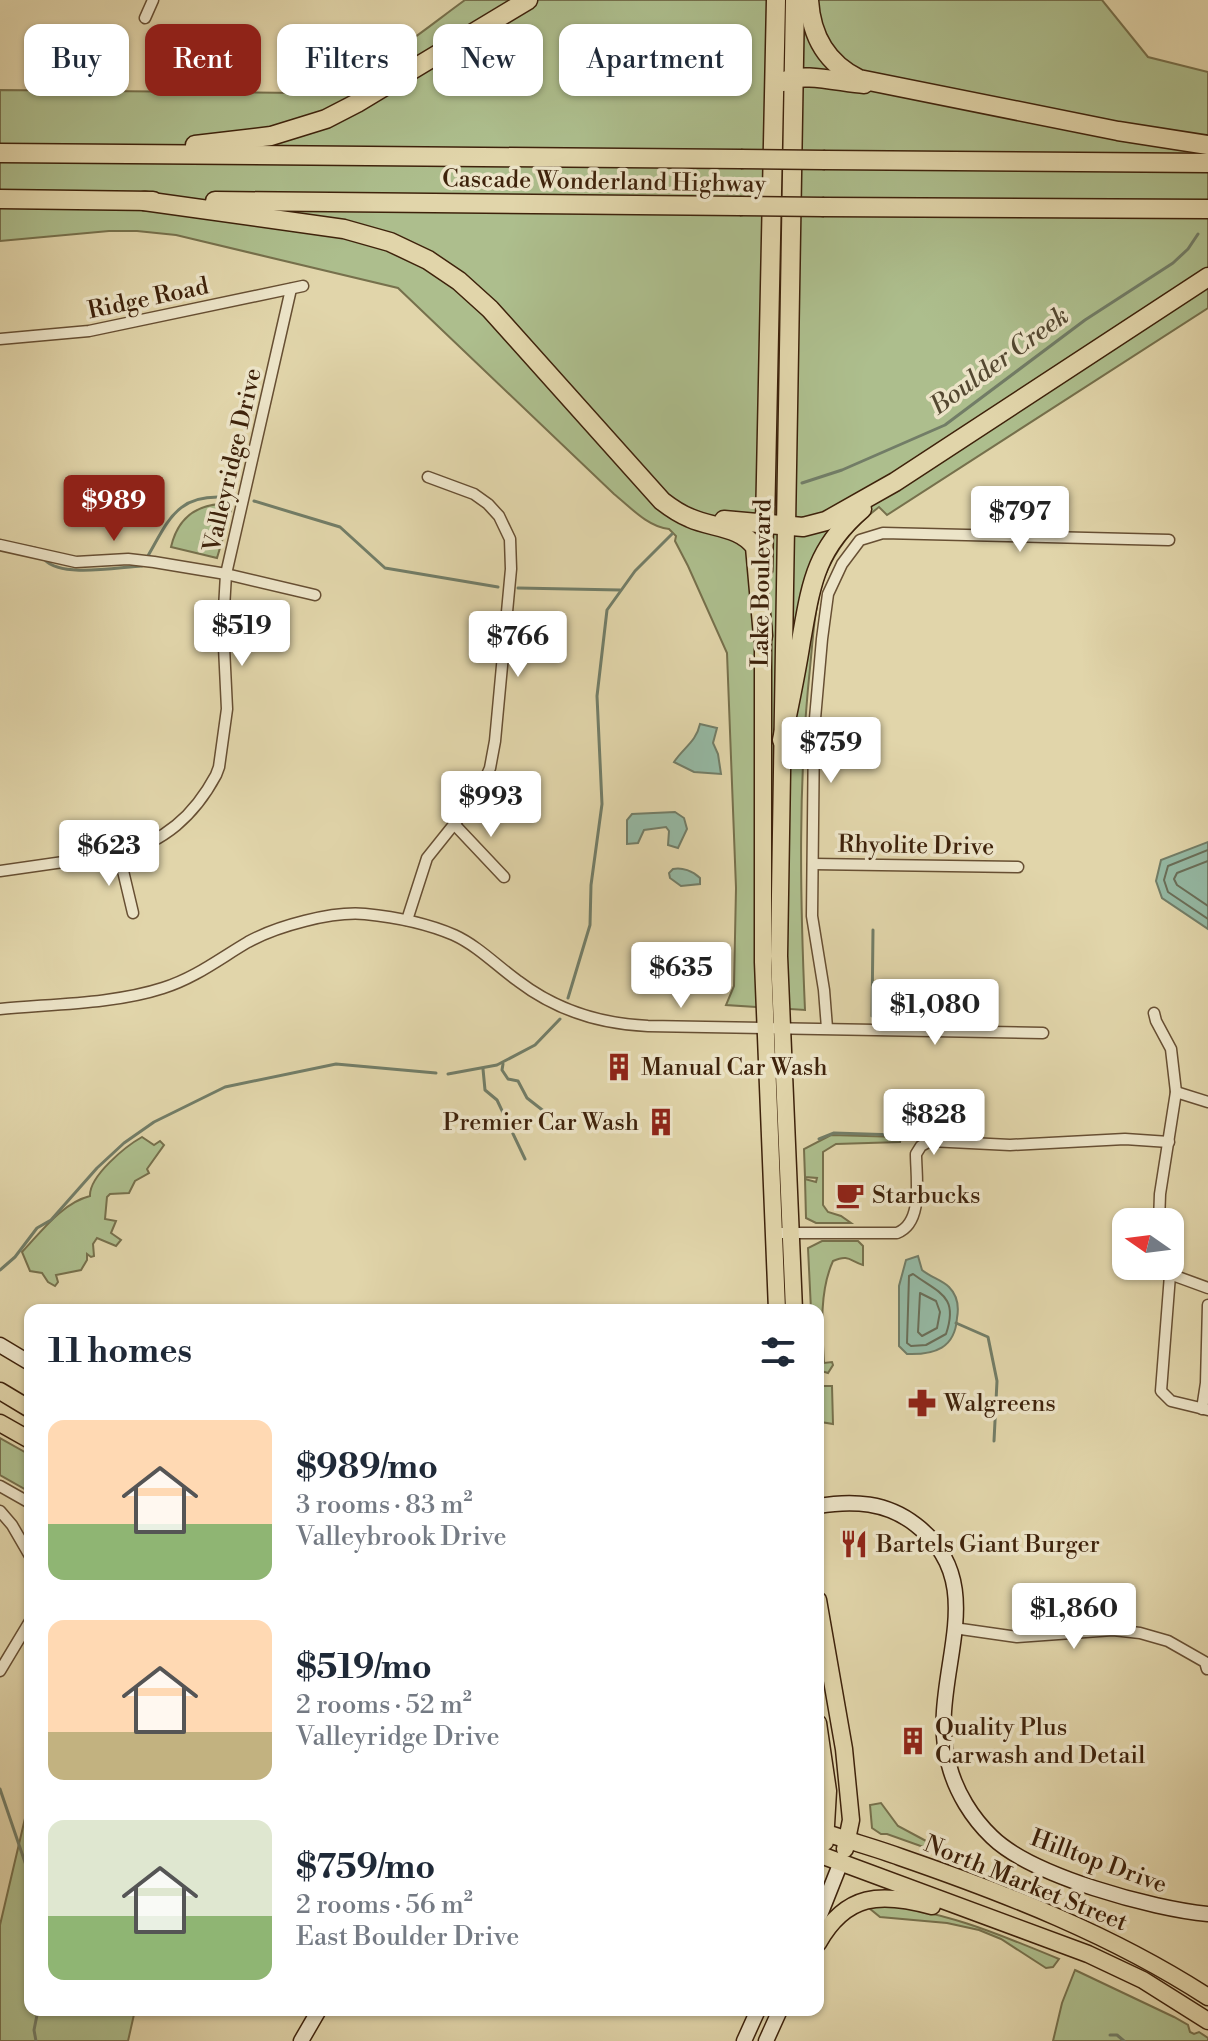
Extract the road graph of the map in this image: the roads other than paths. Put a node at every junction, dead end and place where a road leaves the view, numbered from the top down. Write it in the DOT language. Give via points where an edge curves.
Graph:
graph roads {
  1 [pos="153,0"];
  2 [pos="528,0"];
  3 [pos="776,0"];
  4 [pos="795,0"];
  5 [pos="809,0"];
  6 [pos="145,18"];
  7 [pos="794,78"];
  8 [pos="883,86"];
  9 [pos="774,97"];
  10 [pos="1208,145"];
  11 [pos="0,153"];
  12 [pos="126,154"];
  13 [pos="1208,163"];
  14 [pos="0,199"];
  15 [pos="144,201"];
  16 [pos="1208,209"];
  17 [pos="1208,277"];
  18 [pos="303,286"];
  19 [pos="291,289"];
  20 [pos="0,339"];
  21 [pos="428,477"];
  22 [pos="895,482"];
  23 [pos="675,510"];
  24 [pos="765,525"];
  25 [pos="786,526"];
  26 [pos="1169,540"];
  27 [pos="0,545"];
  28 [pos="226,574"];
  29 [pos="315,595"];
  30 [pos="763,636"];
  31 [pos="782,740"];
  32 [pos="454,824"];
  33 [pos="119,854"];
  34 [pos="813,864"];
  35 [pos="1018,867"];
  36 [pos="0,871"];
  37 [pos="504,877"];
  38 [pos="133,913"];
  39 [pos="407,920"];
  40 [pos="0,1009"];
  41 [pos="1154,1013"];
  42 [pos="827,1028"];
  43 [pos="773,1029"];
  44 [pos="1043,1033"];
  45 [pos="1176,1092"];
  46 [pos="1208,1102"];
  47 [pos="1169,1142"];
  48 [pos="1160,1208"];
  49 [pos="782,1233"];
  50 [pos="1170,1280"];
  51 [pos="1184,1280"];
  52 [pos="1208,1288"];
  53 [pos="777,1304"];
  54 [pos="793,1304"];
  55 [pos="1208,1305"];
  56 [pos="0,1345"];
  57 [pos="24,1359"];
  58 [pos="0,1391"];
  59 [pos="24,1405"];
  60 [pos="1205,1410"];
  61 [pos="0,1423"];
  62 [pos="24,1437"];
  63 [pos="0,1486"];
  64 [pos="24,1500"];
  65 [pos="824,1505"];
  66 [pos="0,1511"];
  67 [pos="24,1546"];
  68 [pos="954,1628"];
  69 [pos="824,1634"];
  70 [pos="24,1643"];
  71 [pos="1207,1669"];
  72 [pos="0,1671"];
  73 [pos="824,1769"];
  74 [pos="824,1818"];
  75 [pos="824,1833"];
  76 [pos="847,1840"];
  77 [pos="824,1860"];
  78 [pos="841,1862"];
  79 [pos="824,1905"];
  80 [pos="1208,1914"];
  81 [pos="824,1934"];
  82 [pos="1088,1954"];
  83 [pos="1208,1997"];
  84 [pos="316,2016"];
  85 [pos="755,2016"];
  86 [pos="764,2016"];
  87 [pos="777,2016"];
  88 [pos="1208,2021"];
  89 [pos="301,2041"];
  90 [pos="744,2041"];
  91 [pos="759,2041"];
  92 [pos="766,2041"];
  1 -- 6 [label="street"];
  2 -- 12 [label="highway" via="326,119 271,136"];
  3 -- 9 [label="highway, Lake Boulevard"];
  4 -- 7 [label="highway, Lake Boulevard"];
  5 -- 8 [label="highway" via="814,31 832,60 852,76"];
  7 -- 8 [label="highway"];
  7 -- 9 [label="highway"];
  7 -- 25 [label="highway, Lake Boulevard"];
  8 -- 10 [label="highway"];
  9 -- 24 [label="highway, Lake Boulevard"];
  11 -- 12 [label="highway, Cascade Wonderland Highway"];
  12 -- 13 [label="highway, Cascade Wonderland Highway, bridge"];
  14 -- 15 [label="highway, Cascade Wonderland Highway"];
  15 -- 16 [label="highway, Cascade Wonderland Highway, bridge"];
  15 -- 23 [label="highway" via="344,229 428,260 490,309 646,486"];
  17 -- 22 [label="highway"];
  18 -- 19 [label="street, Ridge Road"];
  19 -- 20 [label="street, Ridge Road" via="78,333"];
  19 -- 28 [label="street, Valleyridge Drive"];
  21 -- 32 [label="street" via="488,504 504,526 510,547 493,757 479,793"];
  22 -- 25 [label="highway" via="819,525"];
  22 -- 31 [label="highway" via="845,524 817,568 806,601"];
  23 -- 24 [label="highway"];
  23 -- 30 [label="highway" via="742,534 755,547"];
  24 -- 25 [label="highway"];
  24 -- 30 [label="main road, Lake Boulevard"];
  25 -- 31 [label="main road, Lake Boulevard"];
  26 -- 34 [label="street" via="895,533 866,536 856,544 827,601 814,730"];
  27 -- 28 [label="street" via="64,560 139,560"];
  28 -- 29 [label="street"];
  28 -- 33 [label="street, Valleyridge Drive" via="227,709 219,767 186,819 153,841"];
  30 -- 43 [label="main road, Lake Boulevard" via="762,893"];
  31 -- 43 [label="main road, Lake Boulevard"];
  32 -- 37 [label="street"];
  32 -- 39 [label="street" via="427,858"];
  33 -- 36 [label="street, Valleyridge Drive"];
  33 -- 38 [label="street"];
  34 -- 35 [label="street, Rhyolite Drive"];
  34 -- 42 [label="street" via="813,927"];
  39 -- 40 [label="street" via="362,914 309,920 250,941 203,972 159,989"];
  39 -- 43 [label="street" via="463,940 525,987 577,1014 635,1026"];
  41 -- 45 [label="street" via="1171,1049"];
  42 -- 43 [label="street"];
  42 -- 44 [label="street"];
  43 -- 49 [label="main road, Lake Boulevard"];
  45 -- 46 [label="street"];
  45 -- 47 [label="street"];
  47 -- 48 [label="street"];
  47 -- 49 [label="street" via="930,1141 916,1154 914,1215 905,1229"];
  49 -- 53 [label="main road, Lake Boulevard"];
  49 -- 54 [label="main road, Lake Boulevard"];
  50 -- 60 [label="street" via="1161,1391 1171,1401"];
  51 -- 52 [label="street"];
  55 -- 60 [label="street"];
  56 -- 57 [label="main road"];
  58 -- 59 [label="main road"];
  61 -- 62 [label="main road"];
  63 -- 64 [label="street"];
  65 -- 68 [label="main road, Hilltop Drive" via="878,1505 930,1536 953,1572"];
  66 -- 67 [label="street"];
  68 -- 71 [label="street" via="1017,1637 1140,1633 1168,1641 1205,1662"];
  68 -- 80 [label="main road, Hilltop Drive" via="944,1741 961,1795 985,1830 1011,1852 1052,1871 1142,1903"];
  69 -- 76 [label="main road" via="844,1749 851,1820"];
  70 -- 72 [label="street"];
  73 -- 74 [label="main road"];
  75 -- 76 [label="main road, North Market Street"];
  76 -- 78 [label="main road"];
  76 -- 83 [label="main road, North Market Street" via="1090,1930"];
  77 -- 78 [label="main road, North Market Street"];
  78 -- 79 [label="main road"];
  78 -- 82 [label="main road, North Market Street"];
  81 -- 82 [label="main road" via="850,1907 894,1897 950,1911 1062,1952"];
  82 -- 88 [label="main road, North Market Street" via="1143,1980"];
  84 -- 89 [label="main road"];
  85 -- 90 [label="main road"];
  86 -- 91 [label="main road"];
  87 -- 92 [label="main road"];
}
